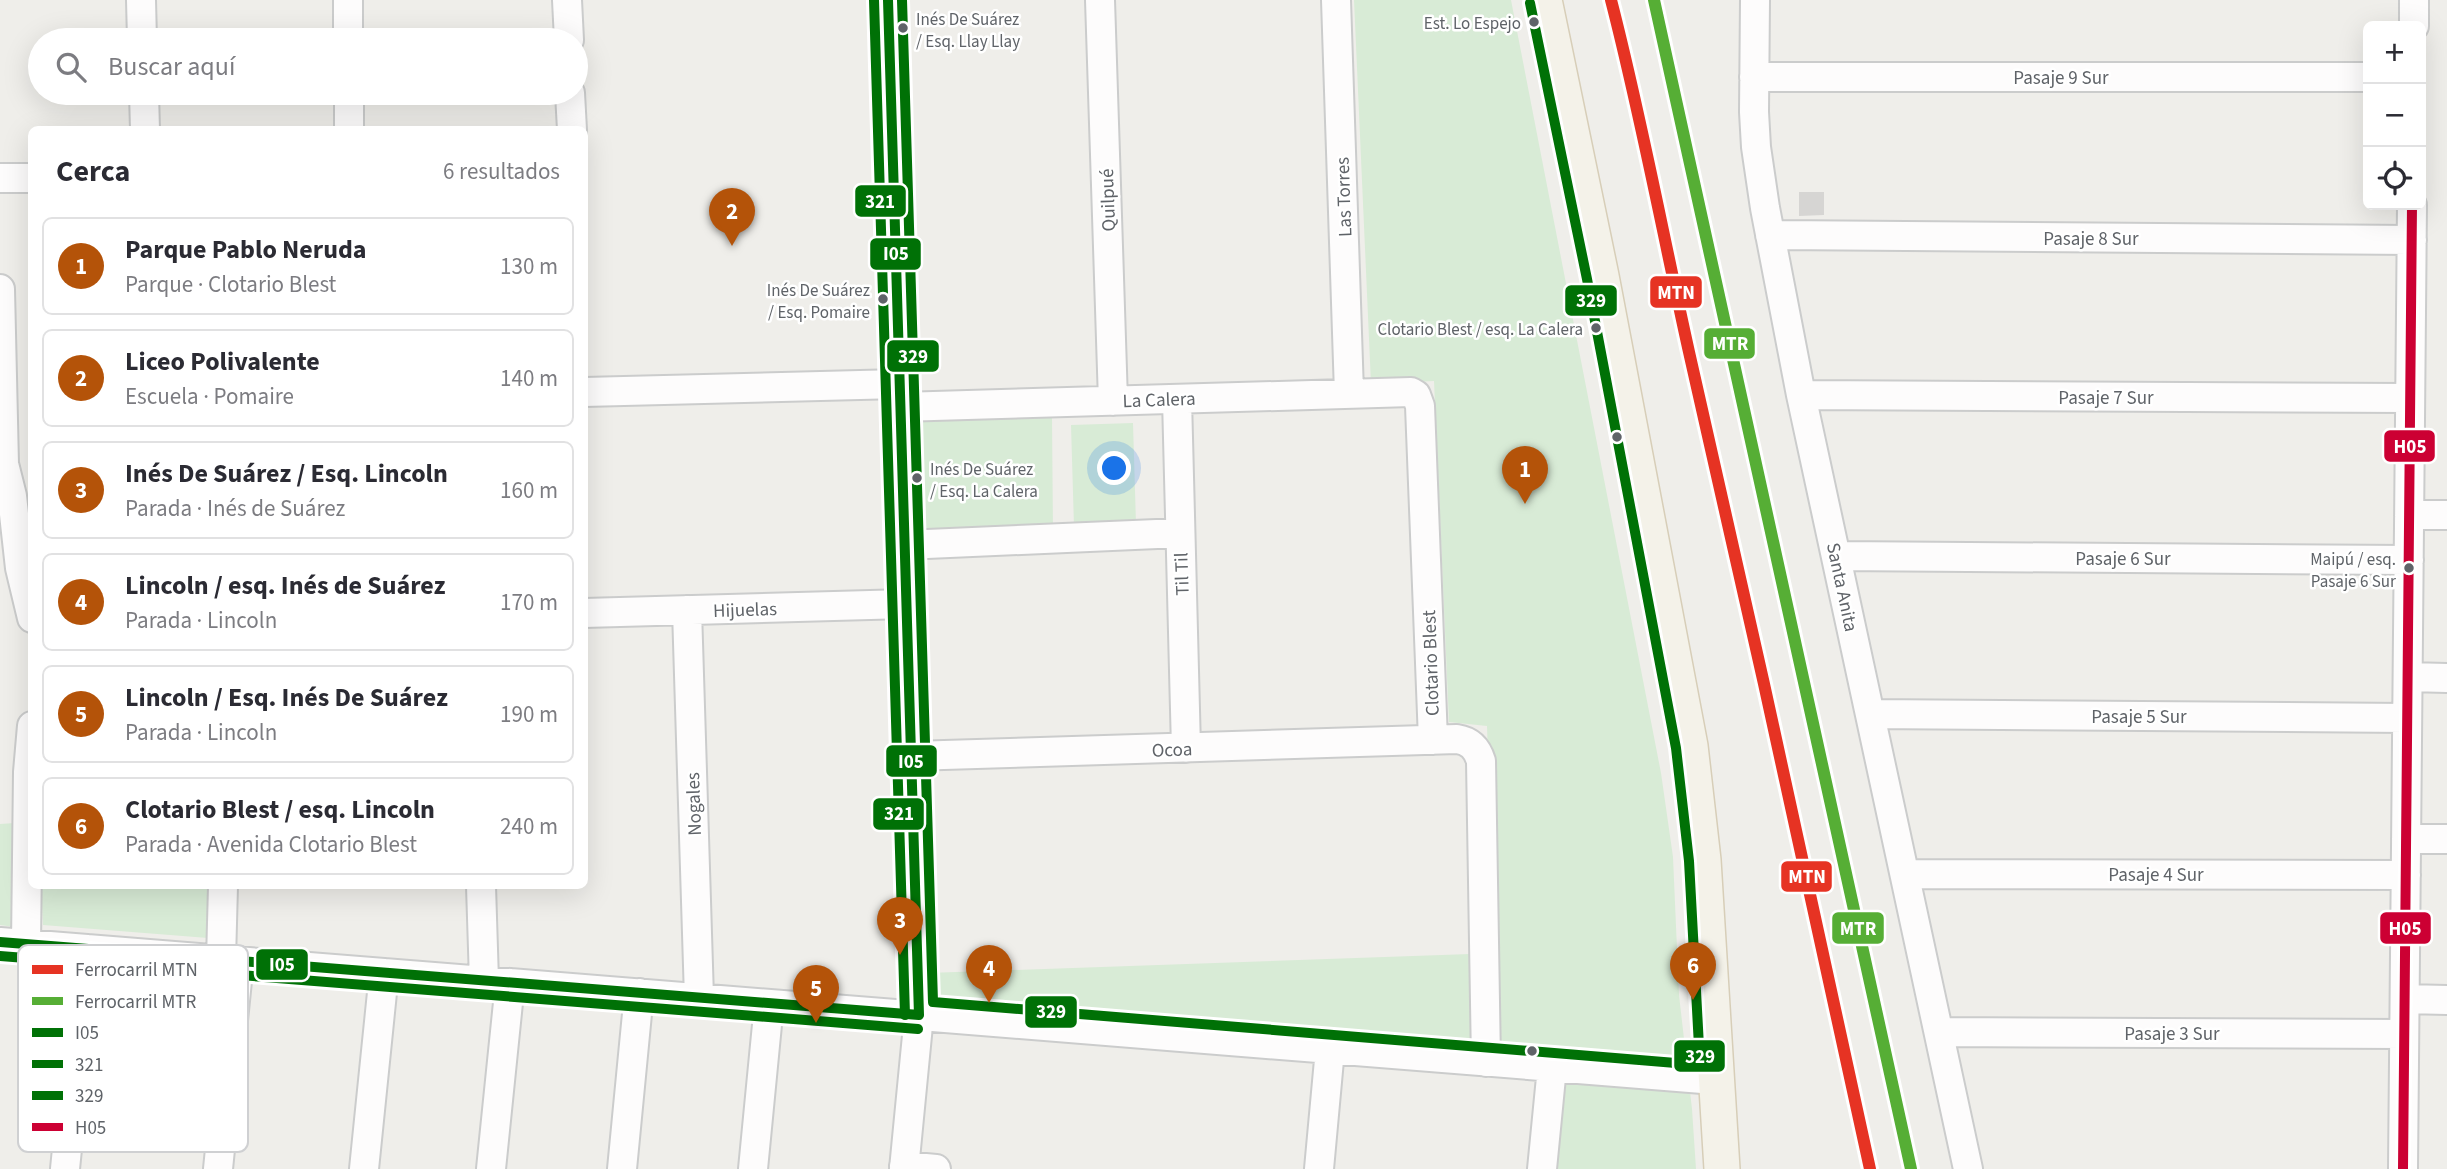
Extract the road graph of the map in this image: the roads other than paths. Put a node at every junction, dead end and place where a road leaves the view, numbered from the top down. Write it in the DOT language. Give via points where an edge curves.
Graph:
graph roads {
  1 [pos="141,0"];
  2 [pos="348,0"];
  3 [pos="567,0"];
  4 [pos="888,0"];
  5 [pos="1100,0"];
  6 [pos="1336,0"];
  7 [pos="1544,0"];
  8 [pos="1755,0"];
  9 [pos="2414,0"];
  10 [pos="2414,21"];
  11 [pos="142,28"];
  12 [pos="348,28"];
  13 [pos="568,28"];
  14 [pos="1754,77"];
  15 [pos="2363,77"];
  16 [pos="144,105"];
  17 [pos="349,105"];
  18 [pos="571,105"];
  19 [pos="145,126"];
  20 [pos="349,126"];
  21 [pos="572,126"];
  22 [pos="0,178"];
  23 [pos="28,178"];
  24 [pos="2412,210"];
  25 [pos="1770,235"];
  26 [pos="2412,240"];
  27 [pos="0,289"];
  28 [pos="588,391"];
  29 [pos="1349,393"];
  30 [pos="1801,395"];
  31 [pos="900,396"];
  32 [pos="1416,396"];
  33 [pos="2410,398"];
  34 [pos="1177,399"];
  35 [pos="1113,401"];
  36 [pos="13,479"];
  37 [pos="2409,515"];
  38 [pos="2447,516"];
  39 [pos="1180,533"];
  40 [pos="904,545"];
  41 [pos="1837,556"];
  42 [pos="2409,560"];
  43 [pos="28,601"];
  44 [pos="906,604"];
  45 [pos="687,610"];
  46 [pos="588,614"];
  47 [pos="2408,677"];
  48 [pos="2447,678"];
  49 [pos="1870,714"];
  50 [pos="2407,718"];
  51 [pos="1433,740"];
  52 [pos="1186,748"];
  53 [pos="911,756"];
  54 [pos="28,774"];
  55 [pos="2406,839"];
  56 [pos="2447,839"];
  57 [pos="1906,874"];
  58 [pos="2406,875"];
  59 [pos="223,889"];
  60 [pos="482,889"];
  61 [pos="13,943"];
  62 [pos="38,945"];
  63 [pos="229,945"];
  64 [pos="248,962"];
  65 [pos="384,973"];
  66 [pos="497,982"];
  67 [pos="639,993"];
  68 [pos="699,998"];
  69 [pos="2405,999"];
  70 [pos="2447,1000"];
  71 [pos="769,1004"];
  72 [pos="919,1015"];
  73 [pos="1939,1032"];
  74 [pos="2404,1034"];
  75 [pos="1330,1049"];
  76 [pos="1486,1062"];
  77 [pos="1552,1067"];
  78 [pos="1715,1080"];
  79 [pos="904,1168"];
  80 [pos="363,1169"];
  81 [pos="491,1169"];
  82 [pos="622,1169"];
  83 [pos="753,1169"];
  84 [pos="936,1169"];
  85 [pos="1319,1169"];
  86 [pos="1542,1169"];
  87 [pos="1722,1169"];
  88 [pos="1968,1169"];
  89 [pos="2403,1169"];
  1 -- 11 [label="street"];
  2 -- 12 [label="street"];
  3 -- 13 [label="street"];
  4 -- 31 [label="street"];
  5 -- 35 [label="street, Quilpué"];
  6 -- 29 [label="street, Las Torres"];
  7 -- 78 [label="main road" via="1690,746 1703,860"];
  8 -- 14 [label="street, Santa Anita"];
  9 -- 10 [label="street"];
  14 -- 15 [label="street, Pasaje 9 Sur"];
  14 -- 25 [label="street, Santa Anita" via="1756,147"];
  16 -- 19 [label="street"];
  17 -- 20 [label="street"];
  18 -- 21 [label="street"];
  22 -- 23 [label="street"];
  24 -- 26 [label="street"];
  25 -- 26 [label="street, Pasaje 8 Sur"];
  25 -- 30 [label="street, Santa Anita"];
  26 -- 33 [label="street"];
  27 -- 36 [label="street" via="4,464"];
  28 -- 31 [label="street, La Calera"];
  29 -- 32 [label="street, La Calera" via="1406,392"];
  29 -- 34 [label="street, La Calera"];
  30 -- 33 [label="street, Pasaje 7 Sur"];
  30 -- 41 [label="street, Santa Anita"];
  31 -- 35 [label="street, La Calera"];
  31 -- 40 [label="street"];
  32 -- 51 [label="street, Clotario Blest" via="1420,406"];
  33 -- 37 [label="street"];
  34 -- 35 [label="street, La Calera"];
  34 -- 39 [label="street, Til Til"];
  36 -- 43 [label="street" via="20,568"];
  37 -- 38 [label="street"];
  37 -- 42 [label="street"];
  39 -- 40 [label="street"];
  39 -- 52 [label="street, Til Til"];
  40 -- 44 [label="street"];
  41 -- 42 [label="street, Pasaje 6 Sur"];
  41 -- 49 [label="street, Santa Anita"];
  42 -- 47 [label="street"];
  44 -- 45 [label="street, Hijuelas"];
  44 -- 53 [label="street"];
  45 -- 46 [label="street, Hijuelas"];
  45 -- 68 [label="street, Nogales"];
  47 -- 48 [label="street"];
  47 -- 50 [label="street"];
  49 -- 50 [label="street, Pasaje 5 Sur"];
  49 -- 57 [label="street, Santa Anita"];
  50 -- 55 [label="street"];
  51 -- 52 [label="street, Ocoa"];
  51 -- 76 [label="street, Clotario Blest" via="1468,742 1481,761"];
  52 -- 53 [label="street, Ocoa"];
  53 -- 72 [label="street"];
  54 -- 61 [label="street"];
  55 -- 56 [label="street"];
  55 -- 58 [label="street"];
  57 -- 58 [label="street, Pasaje 4 Sur"];
  57 -- 73 [label="street, Santa Anita"];
  58 -- 69 [label="street"];
  59 -- 63 [label="street"];
  60 -- 66 [label="street"];
  61 -- 62 [label="street"];
  64 -- 65 [label="street"];
  65 -- 66 [label="street"];
  65 -- 80 [label="street"];
  66 -- 67 [label="street"];
  66 -- 81 [label="street"];
  67 -- 68 [label="street"];
  67 -- 82 [label="street"];
  68 -- 71 [label="street"];
  69 -- 70 [label="street"];
  69 -- 74 [label="street"];
  71 -- 72 [label="street"];
  71 -- 83 [label="street"];
  72 -- 75 [label="street"];
  72 -- 79 [label="street"];
  73 -- 74 [label="street, Pasaje 3 Sur"];
  73 -- 88 [label="street, Santa Anita"];
  74 -- 89 [label="street"];
  75 -- 76 [label="street"];
  75 -- 85 [label="street"];
  76 -- 77 [label="street"];
  77 -- 78 [label="street"];
  77 -- 86 [label="street"];
  78 -- 87 [label="main road"];
  79 -- 84 [label="street"];
}
